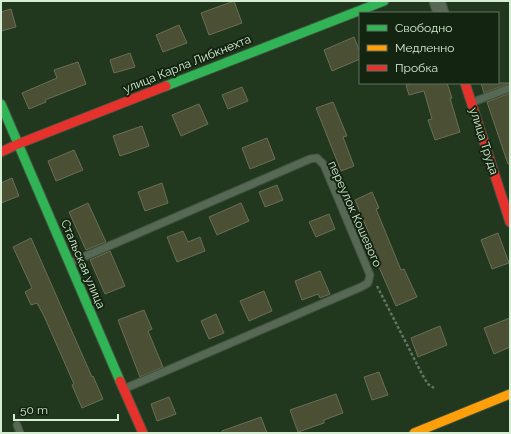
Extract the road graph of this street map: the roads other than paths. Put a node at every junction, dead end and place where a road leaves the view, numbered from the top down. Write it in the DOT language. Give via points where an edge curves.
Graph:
graph roads {
  1 [pos="384,1"];
  2 [pos="437,1"];
  3 [pos="441,12"];
  4 [pos="465,84"];
  5 [pos="510,88"];
  6 [pos="472,103"];
  7 [pos="1,104"];
  8 [pos="18,144"];
  9 [pos="1,152"];
  10 [pos="510,222"];
  11 [pos="69,264"];
  12 [pos="124,389"];
  13 [pos="510,394"];
  14 [pos="17,425"];
  15 [pos="20,433"];
  16 [pos="143,433"];
  17 [pos="414,433"];
  1 -- 8 [label="street, улица Карла Либкнехта"];
  2 -- 3 [label="street"];
  4 -- 6 [label="street, улица Труда"];
  5 -- 6 [label="lane"];
  6 -- 10 [label="street, улица Труда"];
  7 -- 8 [label="street, Стальская улица"];
  8 -- 9 [label="street, улица Карла Либкнехта"];
  8 -- 11 [label="street, Стальская улица"];
  11 -- 12 [label="street, Стальская улица"];
  11 -- 12 [label="lane, переулок Кошевого" via="310,159 316,158 324,165 370,275 368,283"];
  12 -- 16 [label="street, Стальская улица"];
  13 -- 17 [label="street"];
  14 -- 15 [label="lane"];
}
